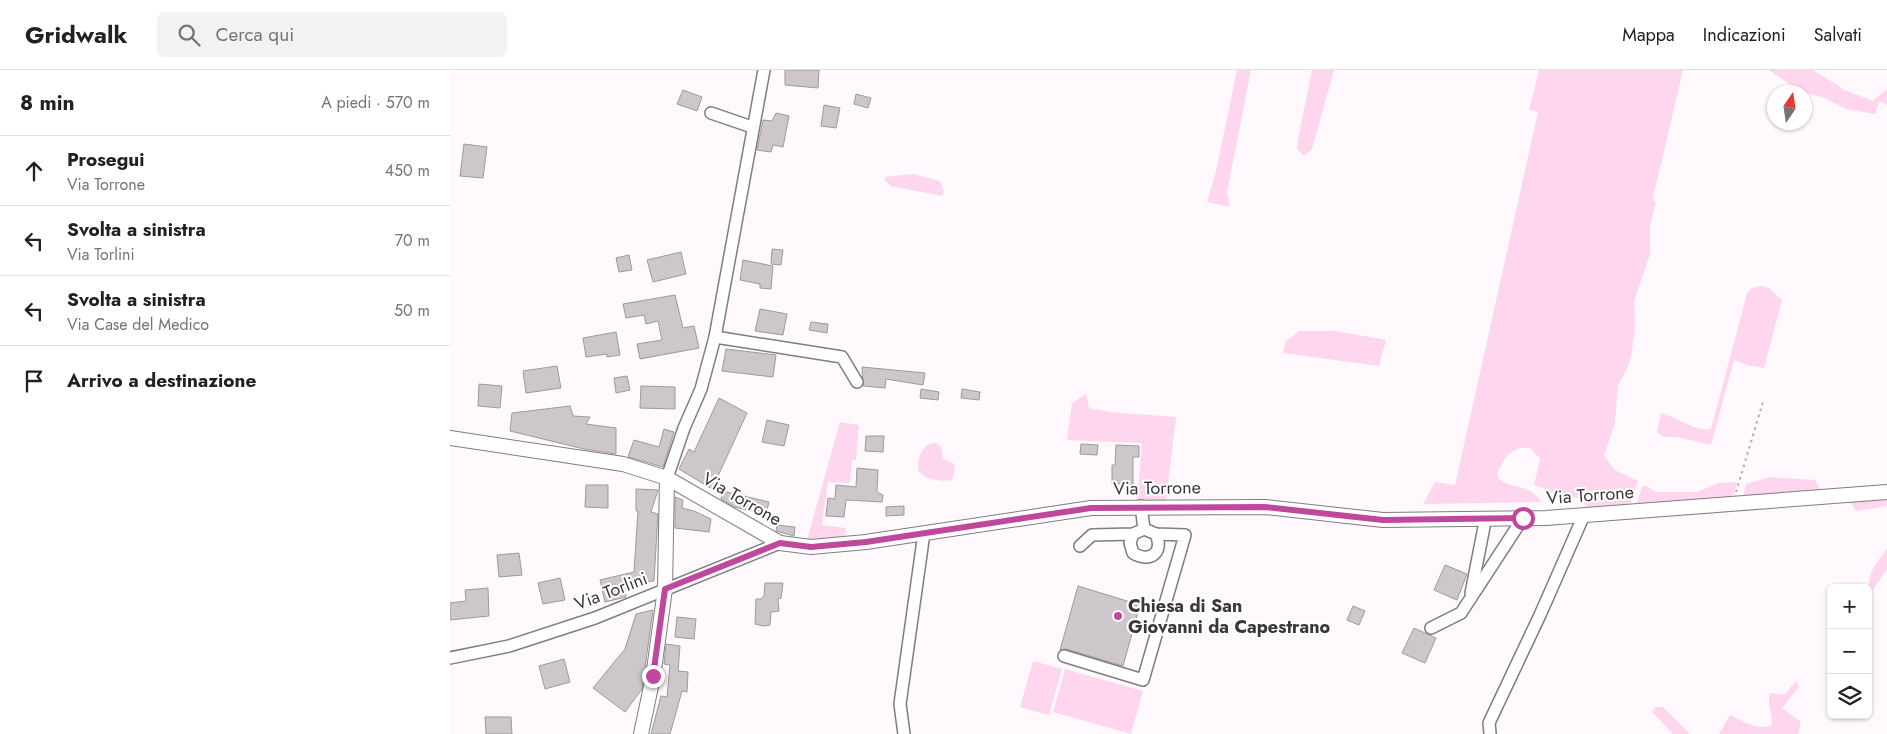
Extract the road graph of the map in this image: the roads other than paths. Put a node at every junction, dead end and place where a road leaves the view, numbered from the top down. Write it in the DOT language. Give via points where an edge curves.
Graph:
graph roads {
  1 [pos="764,70"];
  2 [pos="711,113"];
  3 [pos="752,127"];
  4 [pos="715,337"];
  5 [pos="858,382"];
  6 [pos="450,438"];
  7 [pos="667,478"];
  8 [pos="1887,492"];
  9 [pos="1141,506"];
  10 [pos="1584,515"];
  11 [pos="1523,518"];
  12 [pos="1483,519"];
  13 [pos="1139,531"];
  14 [pos="924,533"];
  15 [pos="1156,534"];
  16 [pos="780,543"];
  17 [pos="1080,546"];
  18 [pos="665,589"];
  19 [pos="1469,600"];
  20 [pos="1431,628"];
  21 [pos="1064,656"];
  22 [pos="450,658"];
  23 [pos="1490,733"];
  24 [pos="641,734"];
  25 [pos="904,734"];
  1 -- 3 [label="street"];
  2 -- 3 [label="street"];
  3 -- 4 [label="street"];
  4 -- 5 [label="street" via="842,357"];
  4 -- 7 [label="street" via="701,389"];
  6 -- 7 [label="main road, Via Torrone" via="623,464"];
  7 -- 16 [label="main road, Via Torrone"];
  7 -- 18 [label="main road"];
  8 -- 10 [label="main road, Via Torrone"];
  9 -- 12 [label="main road, Via Torrone" via="1265,507 1383,520"];
  9 -- 13 [label="street"];
  9 -- 14 [label="main road, Via Torrone" via="1091,508"];
  10 -- 11 [label="main road, Via Torrone"];
  10 -- 23 [label="street" via="1489,723"];
  11 -- 12 [label="main road, Via Torrone"];
  11 -- 19 [label="street"];
  12 -- 19 [label="street"];
  13 -- 15 [label="street"];
  13 -- 15 [label="street" via="1130,543 1140,564 1157,551 1159,542"];
  13 -- 17 [label="street" via="1092,535"];
  14 -- 16 [label="main road, Via Torrone" via="811,547"];
  14 -- 25 [label="street" via="900,704"];
  15 -- 21 [label="street" via="1185,535 1143,680"];
  16 -- 18 [label="street, Via Torlini"];
  18 -- 22 [label="street, Via Torlini" via="595,618 509,646"];
  18 -- 24 [label="main road"];
  19 -- 20 [label="street" via="1461,613"];
}
